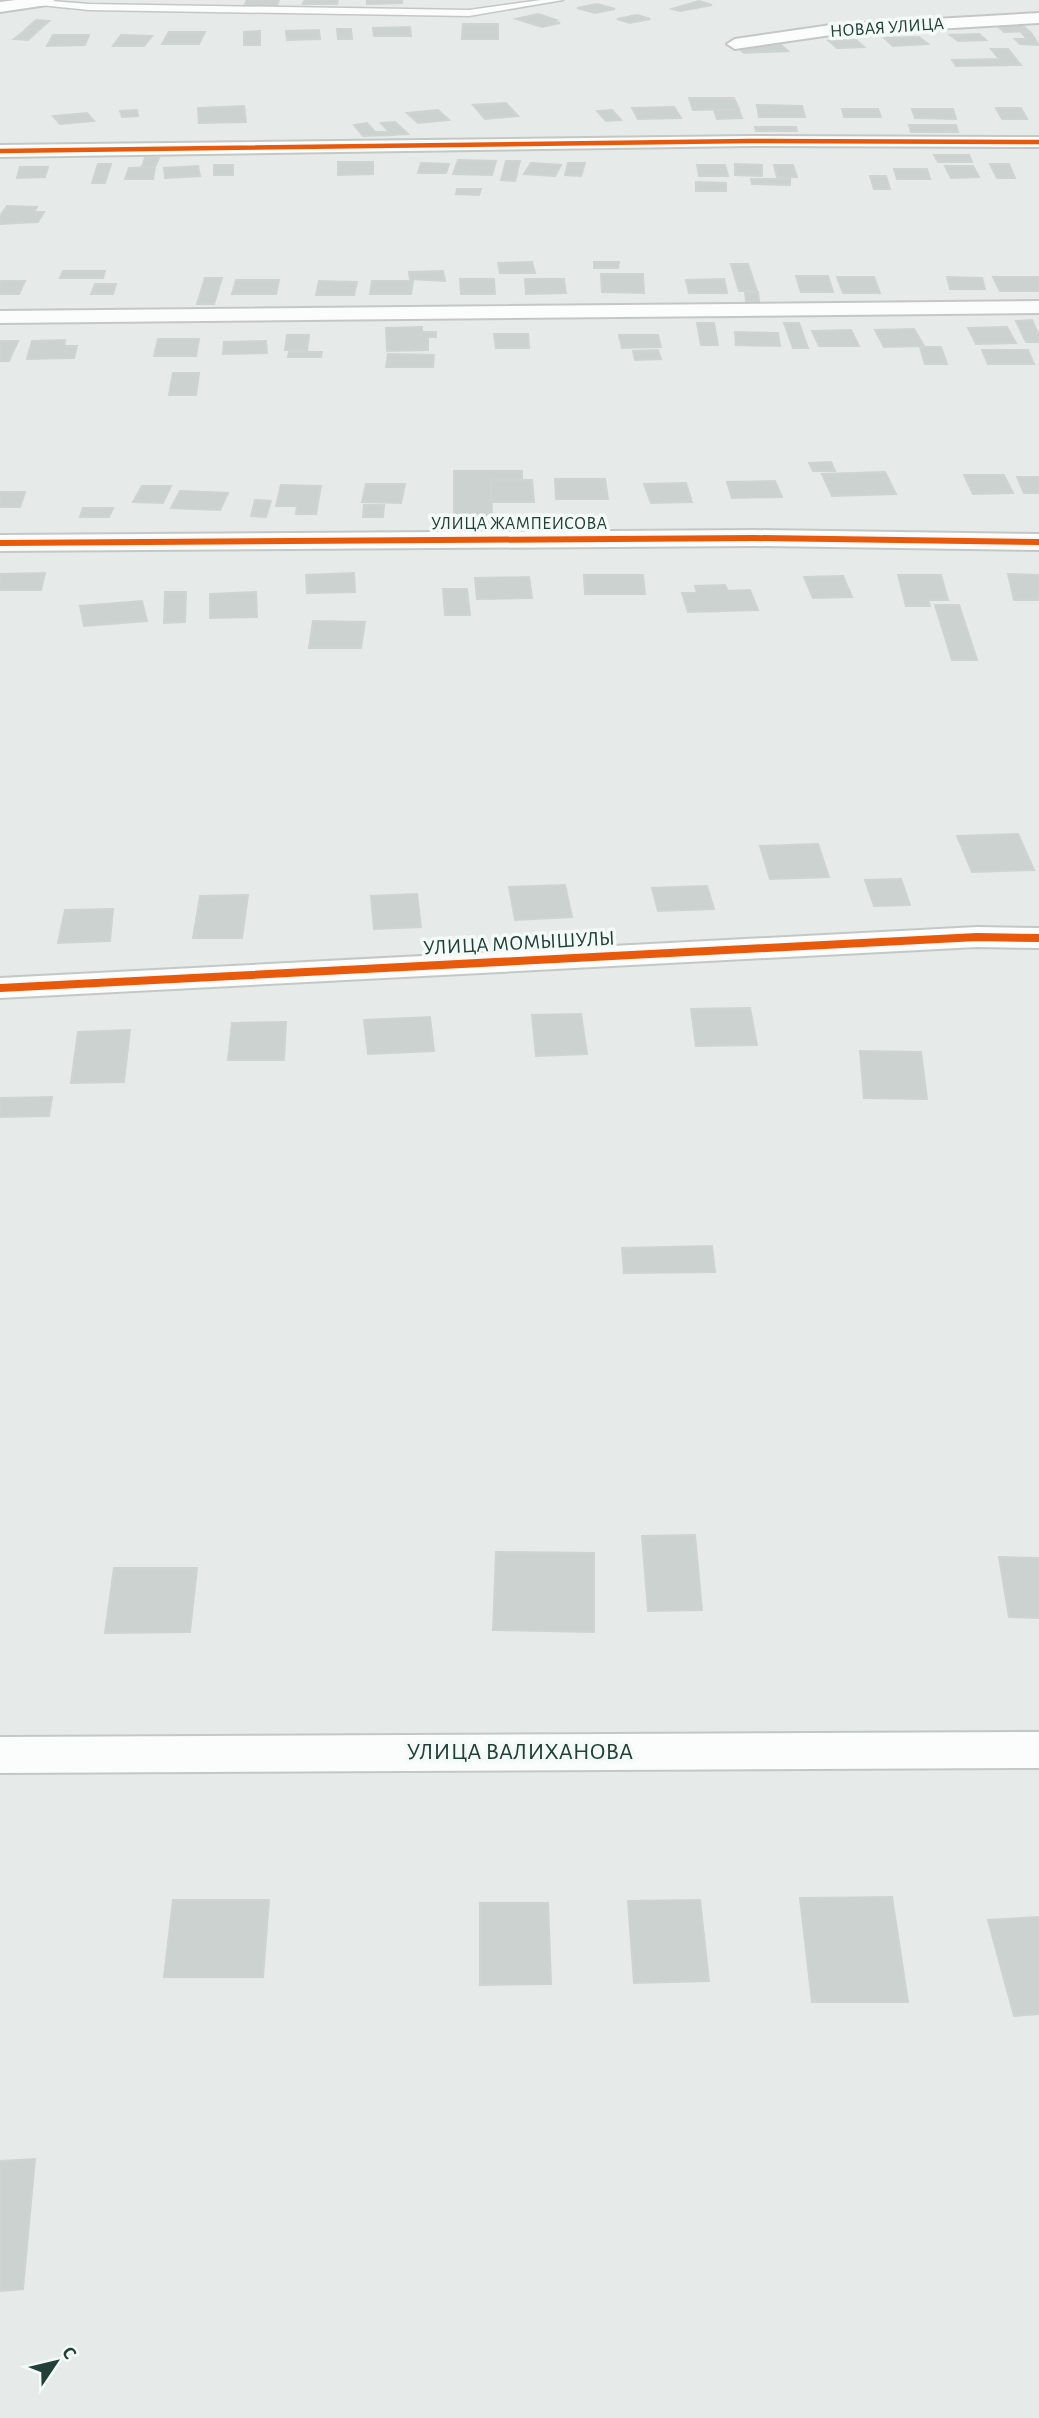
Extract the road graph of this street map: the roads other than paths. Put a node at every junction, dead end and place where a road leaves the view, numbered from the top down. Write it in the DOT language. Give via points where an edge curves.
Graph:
graph roads {
  1 [pos="559,0"];
  2 [pos="44,1"];
  3 [pos="0,7"];
  4 [pos="1039,18"];
  5 [pos="735,44"];
  6 [pos="1039,142"];
  7 [pos="0,151"];
  8 [pos="1039,307"];
  9 [pos="0,317"];
  10 [pos="0,542"];
  11 [pos="1039,542"];
  12 [pos="1039,938"];
  13 [pos="0,988"];
  14 [pos="1039,1749"];
  15 [pos="0,1755"];
  1 -- 2 [label="lane" via="470,13 89,7"];
  2 -- 3 [label="street"];
  4 -- 5 [label="street, НОВАЯ УЛИЦА" via="831,30"];
  6 -- 7 [label="street" via="750,141"];
  8 -- 9 [label="street"];
  10 -- 11 [label="street, УЛИЦА ЖАМПЕИСОВА" via="740,538"];
  12 -- 13 [label="street, УЛИЦА МОМЫШУЛЫ" via="977,937"];
  14 -- 15 [label="street, УЛИЦА ВАЛИХАНОВА"];
}
